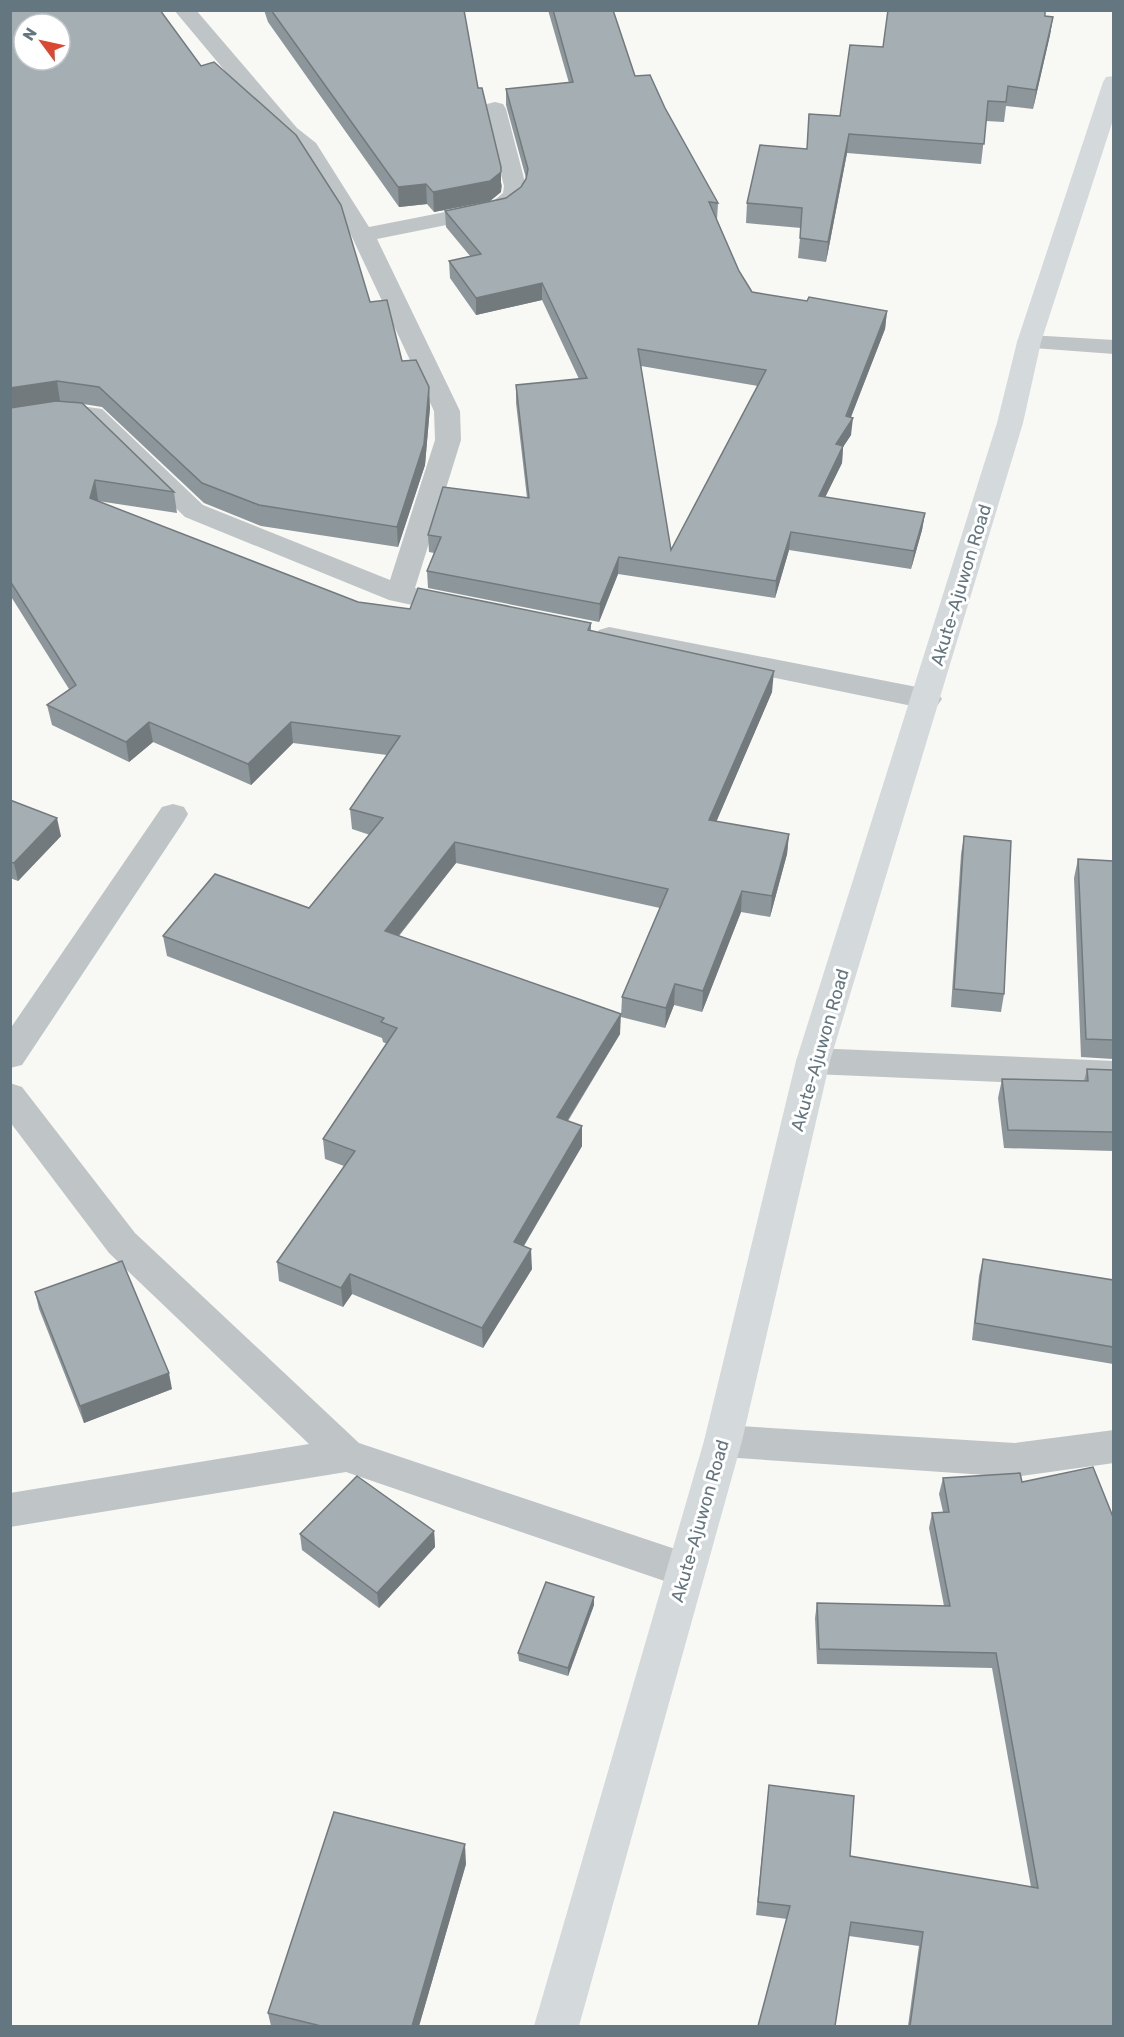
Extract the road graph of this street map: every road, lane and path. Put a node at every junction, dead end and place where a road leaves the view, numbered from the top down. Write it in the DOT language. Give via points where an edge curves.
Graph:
graph roads {
  1 [pos="184,10"];
  2 [pos="1113,82"];
  3 [pos="495,110"];
  4 [pos="363,235"];
  5 [pos="1029,342"];
  6 [pos="1113,347"];
  7 [pos="10,419"];
  8 [pos="399,594"];
  9 [pos="481,610"];
  10 [pos="586,632"];
  11 [pos="927,699"];
  12 [pos="173,814"];
  13 [pos="10,1056"];
  14 [pos="813,1061"];
  15 [pos="1113,1074"];
  16 [pos="10,1096"];
  17 [pos="723,1442"];
  18 [pos="1113,1446"];
  19 [pos="346,1455"];
  20 [pos="10,1509"];
  21 [pos="685,1570"];
  22 [pos="556,2026"];
  1 -- 4 [label="street" via="289,133 308,148"];
  2 -- 5 [label="main road, Akute-Ajuwon Road"];
  3 -- 4 [label="street" via="515,186 514,196 508,202 498,208"];
  4 -- 8 [label="street" via="447,411 448,440"];
  5 -- 6 [label="street"];
  5 -- 11 [label="main road, Akute-Ajuwon Road" via="1010,423"];
  7 -- 8 [label="street" via="60,411 93,414 194,511"];
  8 -- 9 [label="street"];
  10 -- 11 [label="street"];
  11 -- 14 [label="main road, Akute-Ajuwon Road"];
  12 -- 13 [label="street"];
  14 -- 15 [label="street"];
  14 -- 17 [label="main road, Akute-Ajuwon Road"];
  16 -- 19 [label="street" via="122,1243"];
  17 -- 18 [label="street" via="1015,1460"];
  17 -- 21 [label="main road, Akute-Ajuwon Road"];
  19 -- 20 [label="street"];
  19 -- 21 [label="street"];
  21 -- 22 [label="main road, Akute-Ajuwon Road"];
}
